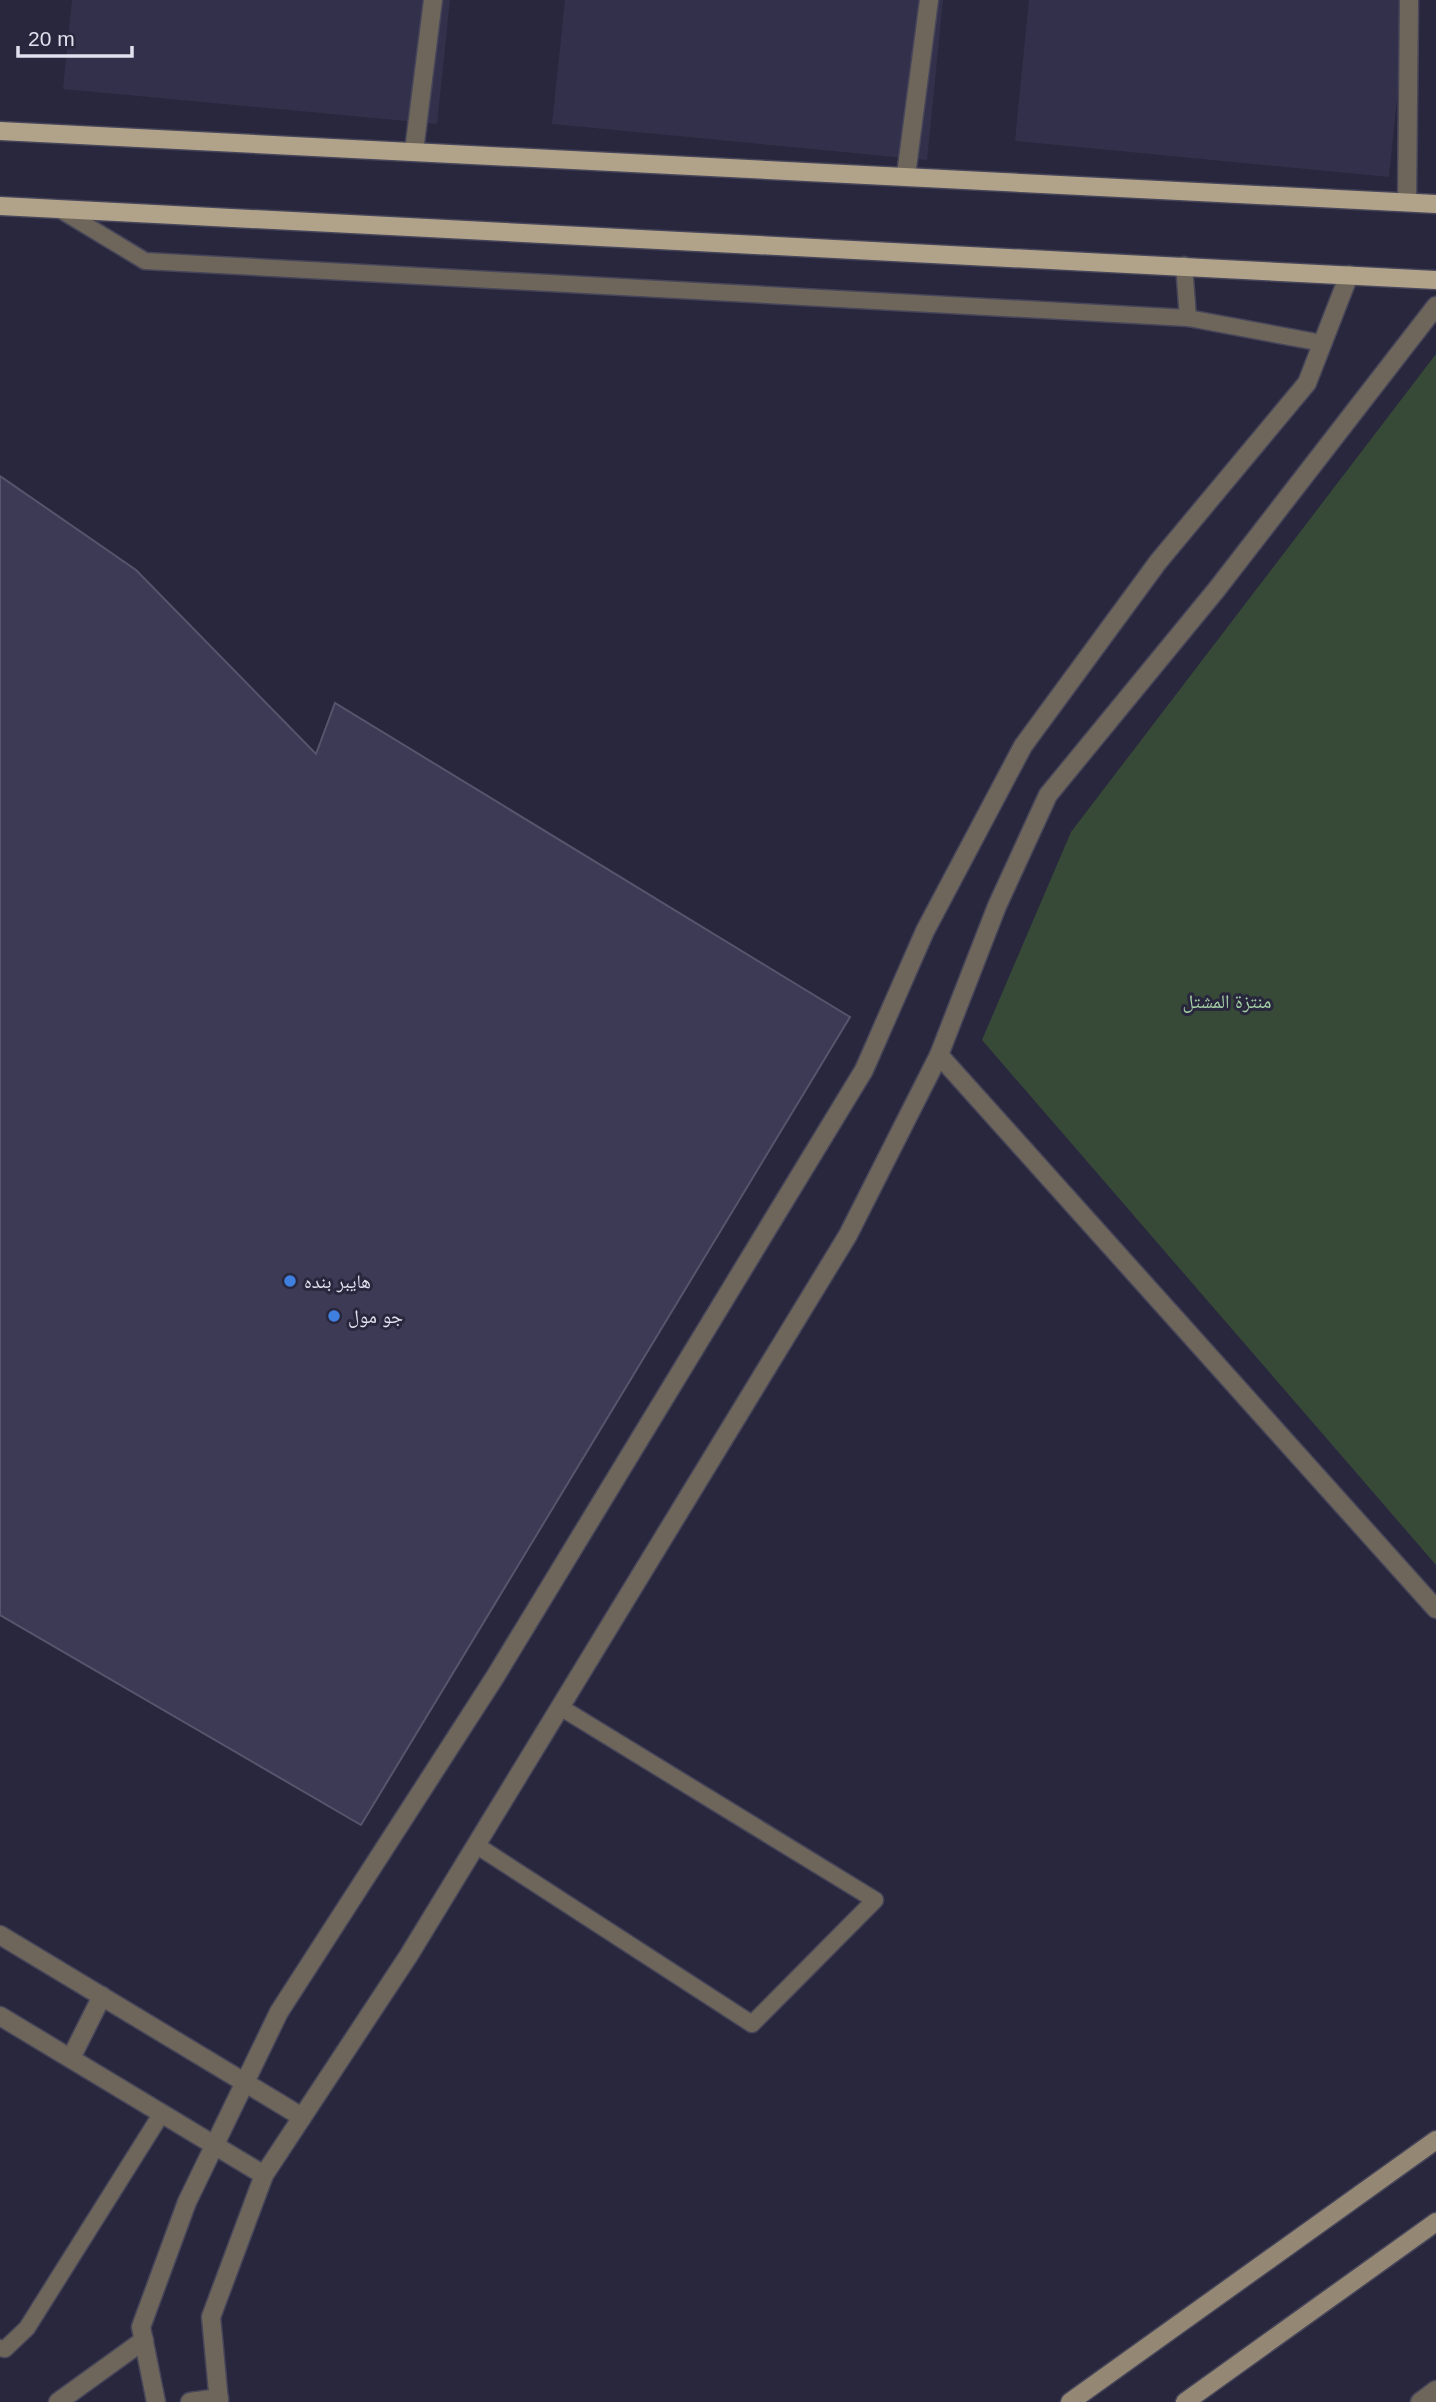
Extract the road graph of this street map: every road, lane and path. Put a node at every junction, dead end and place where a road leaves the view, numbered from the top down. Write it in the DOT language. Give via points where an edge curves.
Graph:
graph roads {
  1 [pos="433,0"];
  2 [pos="929,0"];
  3 [pos="1409,0"];
  4 [pos="0,131"];
  5 [pos="414,151"];
  6 [pos="905,175"];
  7 [pos="1407,202"];
  8 [pos="1436,204"];
  9 [pos="0,206"];
  10 [pos="59,209"];
  11 [pos="1184,265"];
  12 [pos="1349,275"];
  13 [pos="1436,280"];
  14 [pos="1436,306"];
  15 [pos="1188,318"];
  16 [pos="1322,343"];
  17 [pos="939,1055"];
  18 [pos="1436,1609"];
  19 [pos="560,1707"];
  20 [pos="476,1845"];
  21 [pos="0,1935"];
  22 [pos="102,1996"];
  23 [pos="0,2016"];
  24 [pos="71,2058"];
  25 [pos="244,2083"];
  26 [pos="162,2113"];
  27 [pos="302,2117"];
  28 [pos="1436,2140"];
  29 [pos="215,2145"];
  30 [pos="264,2175"];
  31 [pos="1436,2222"];
  32 [pos="144,2340"];
  33 [pos="0,2348"];
  34 [pos="1436,2390"];
  35 [pos="219,2400"];
  36 [pos="58,2402"];
  37 [pos="156,2402"];
  38 [pos="190,2402"];
  39 [pos="1070,2402"];
  40 [pos="1185,2402"];
  41 [pos="1420,2402"];
  1 -- 5 [label="street"];
  2 -- 6 [label="street"];
  3 -- 7 [label="street"];
  4 -- 5 [label="main road"];
  5 -- 6 [label="main road"];
  6 -- 7 [label="main road"];
  7 -- 8 [label="main road"];
  9 -- 10 [label="main road"];
  10 -- 11 [label="main road"];
  10 -- 15 [label="lane" via="145,261"];
  11 -- 12 [label="main road"];
  11 -- 15 [label="lane"];
  12 -- 13 [label="main road"];
  12 -- 16 [label="street"];
  14 -- 17 [label="street" via="1217,589 1048,795 997,906"];
  15 -- 16 [label="lane"];
  16 -- 25 [label="street" via="1307,383 1157,562 1023,746 925,931 864,1070 495,1677 279,2012"];
  17 -- 18 [label="street"];
  17 -- 19 [label="street" via="848,1235"];
  19 -- 20 [label="street"];
  19 -- 20 [label="lane" via="875,1900 752,2024"];
  20 -- 27 [label="street"];
  21 -- 22 [label="street"];
  22 -- 24 [label="street"];
  22 -- 25 [label="street"];
  23 -- 24 [label="street"];
  24 -- 26 [label="street"];
  25 -- 27 [label="street"];
  25 -- 29 [label="street"];
  26 -- 29 [label="street"];
  26 -- 33 [label="lane" via="27,2328 5,2349"];
  27 -- 30 [label="street"];
  28 -- 39 [label="main road"];
  29 -- 30 [label="street"];
  29 -- 32 [label="street" via="187,2202 141,2327"];
  30 -- 35 [label="street" via="211,2317"];
  31 -- 40 [label="main road"];
  32 -- 36 [label="street"];
  32 -- 37 [label="street"];
  34 -- 41 [label="street"];
  35 -- 38 [label="street"];
}
